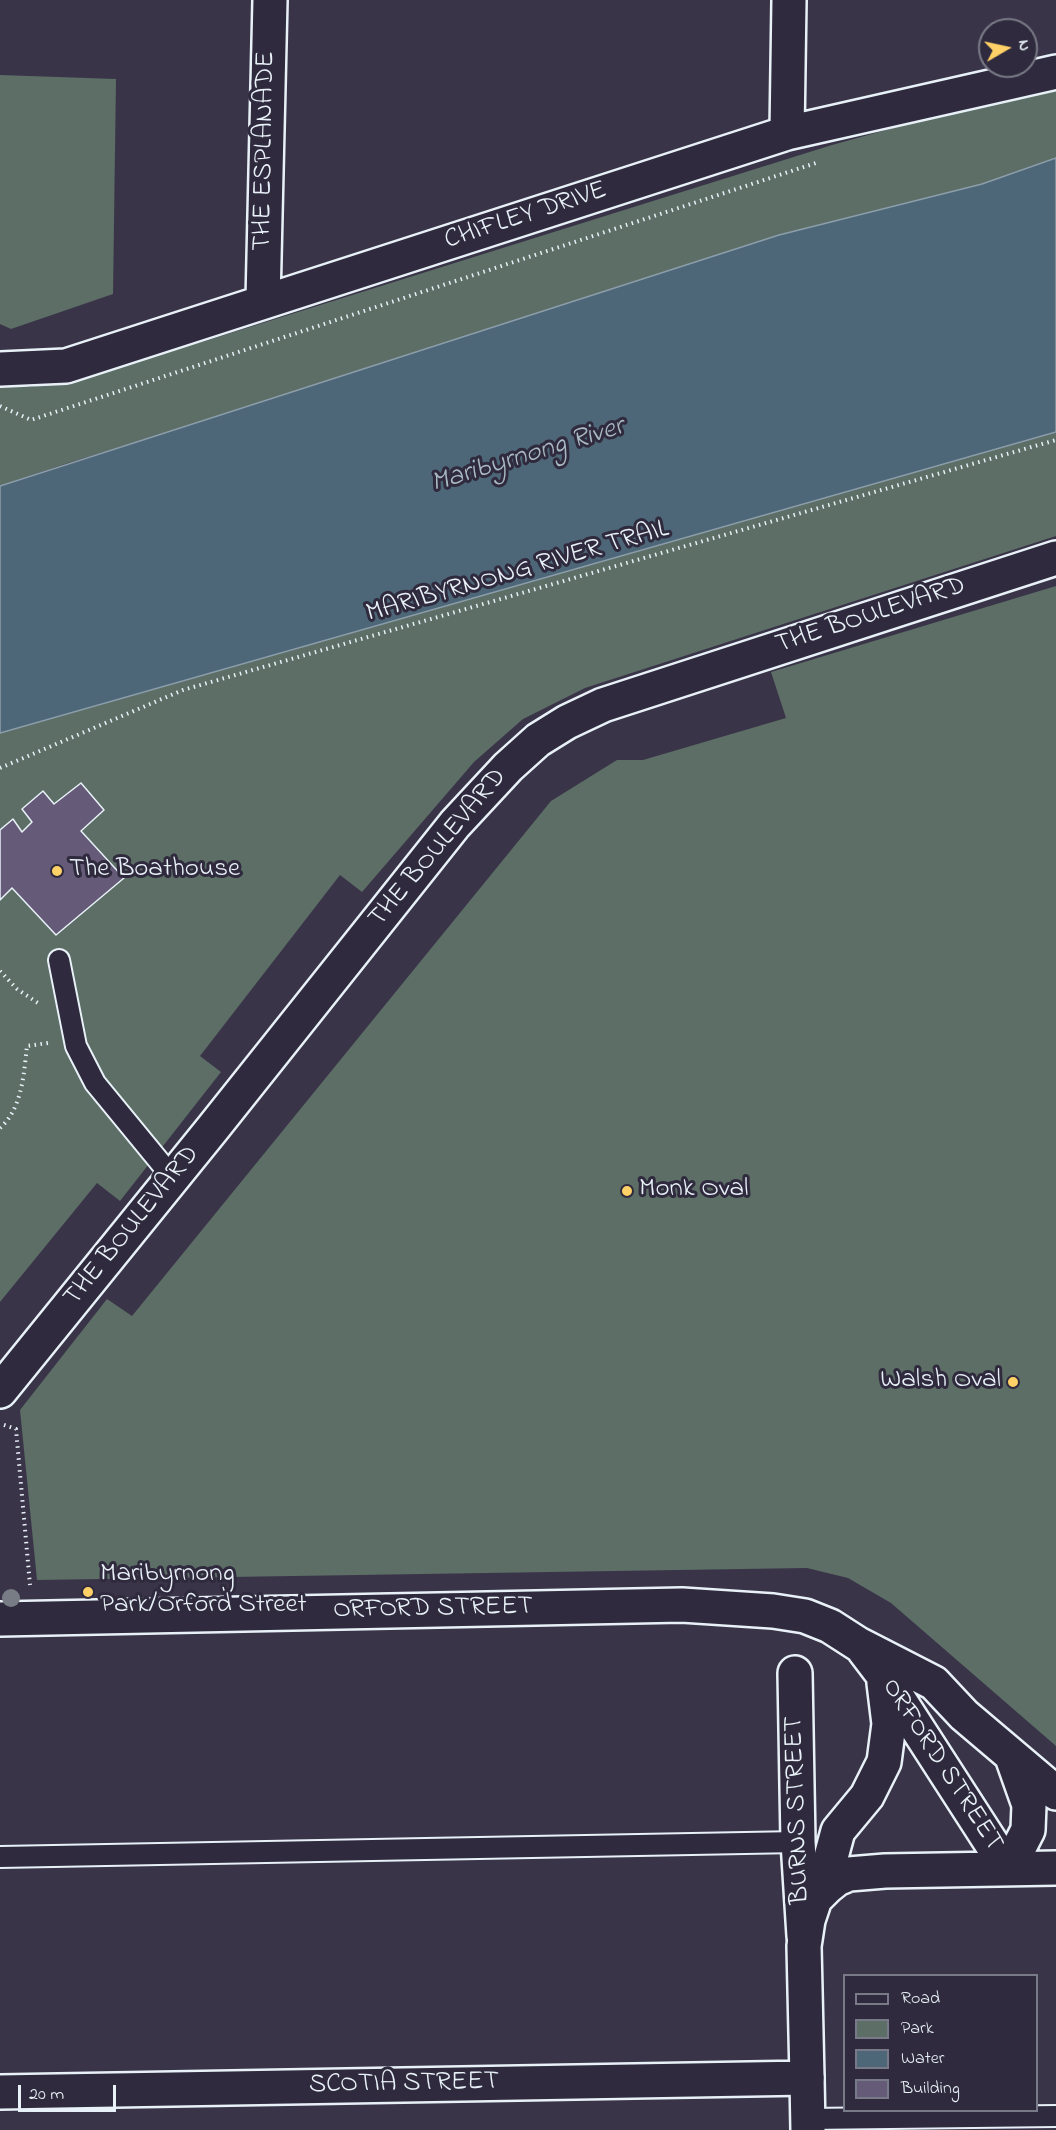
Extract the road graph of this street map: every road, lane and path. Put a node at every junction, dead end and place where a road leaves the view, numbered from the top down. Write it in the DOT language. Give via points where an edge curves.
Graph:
graph roads {
  1 [pos="270,0"];
  2 [pos="789,0"];
  3 [pos="1056,72"];
  4 [pos="787,133"];
  5 [pos="820,162"];
  6 [pos="263,301"];
  7 [pos="0,369"];
  8 [pos="0,406"];
  9 [pos="1056,440"];
  10 [pos="1056,558"];
  11 [pos="0,768"];
  12 [pos="59,960"];
  13 [pos="0,971"];
  14 [pos="70,1024"];
  15 [pos="0,1128"];
  16 [pos="173,1178"];
  17 [pos="2,1388"];
  18 [pos="0,1424"];
  19 [pos="15,1619"];
  20 [pos="858,1644"];
  21 [pos="795,1674"];
  22 [pos="883,1675"];
  23 [pos="1012,1757"];
  24 [pos="1056,1793"];
  25 [pos="798,1842"];
  26 [pos="0,1857"];
  27 [pos="1056,1868"];
  28 [pos="1008,1869"];
  29 [pos="827,1887"];
  30 [pos="804,1947"];
  31 [pos="807,2078"];
  32 [pos="0,2092"];
  33 [pos="1056,2116"];
  34 [pos="808,2124"];
  1 -- 6 [label="street, THE ESPLANADE"];
  2 -- 4 [label="street"];
  3 -- 4 [label="street, CHIFLEY DRIVE"];
  4 -- 6 [label="street, CHIFLEY DRIVE"];
  5 -- 8 [label="path" via="31,420"];
  6 -- 7 [label="street, CHIFLEY DRIVE" via="66,366"];
  9 -- 11 [label="path, MARIBYRNONG RIVER TRAIL" via="183,690"];
  10 -- 16 [label="street, THE BOULEVARD" via="603,705 538,740 455,824"];
  12 -- 14 [label="lane"];
  13 -- 14 [label="path" via="17,989"];
  14 -- 15 [label="path" via="50,1042 27,1046 23,1087 7,1122"];
  14 -- 16 [label="lane" via="76,1046 96,1083"];
  16 -- 17 [label="street, THE BOULEVARD"];
  18 -- 19 [label="path" via="16,1429 30,1583"];
  19 -- 20 [label="street, ORFORD STREET" via="682,1605 805,1617 830,1626"];
  20 -- 22 [label="street, ORFORD STREET"];
  20 -- 23 [label="street, ORFORD STREET" via="934,1683"];
  21 -- 25 [label="street, BURNS STREET"];
  22 -- 28 [label="street, ORFORD STREET"];
  22 -- 29 [label="street" via="889,1724 884,1762 867,1796 838,1831"];
  23 -- 24 [label="street"];
  23 -- 28 [label="street, ORFORD STREET" via="1029,1805 1029,1830"];
  25 -- 26 [label="lane"];
  25 -- 30 [label="street, BURNS STREET"];
  27 -- 28 [label="street"];
  28 -- 29 [label="street" via="849,1874"];
  29 -- 30 [label="street, BURNS STREET" via="815,1899"];
  30 -- 31 [label="street, BURNS STREET"];
  31 -- 32 [label="street, SCOTIA STREET"];
  31 -- 34 [label="street, BURNS STREET"];
  33 -- 34 [label="lane"];
}
